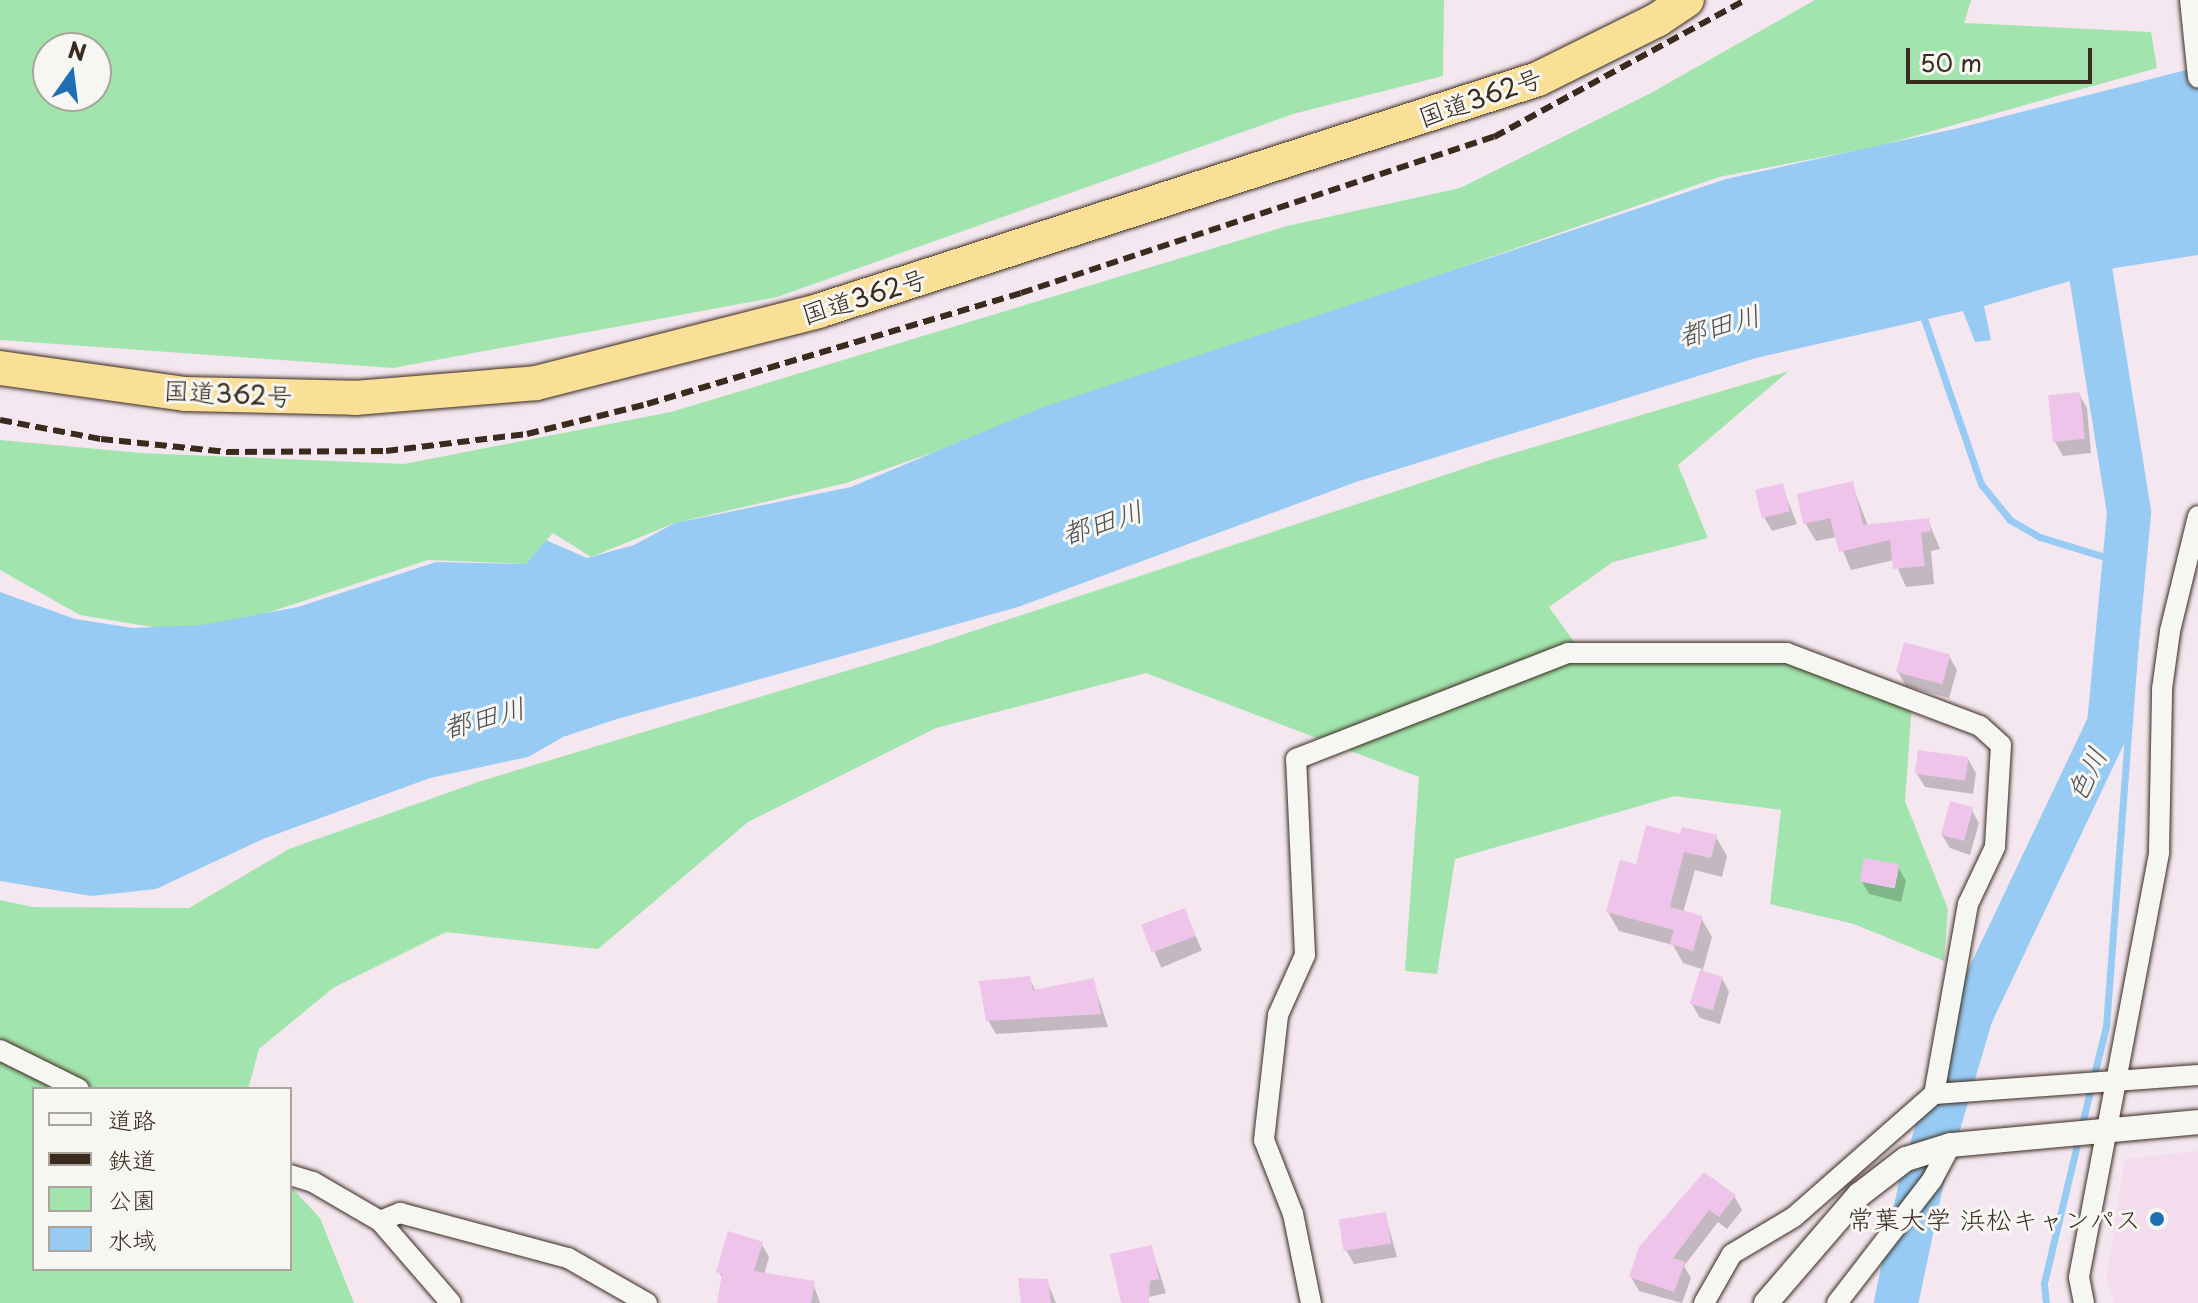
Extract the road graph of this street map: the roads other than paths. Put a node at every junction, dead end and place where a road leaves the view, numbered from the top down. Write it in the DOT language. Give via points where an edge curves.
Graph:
graph roads {
  1 [pos="1687,0"];
  2 [pos="2190,6"];
  3 [pos="2198,78"];
  4 [pos="0,368"];
  5 [pos="2198,516"];
  6 [pos="0,1050"];
  7 [pos="2198,1075"];
  8 [pos="2116,1081"];
  9 [pos="75,1087"];
  10 [pos="1934,1094"];
  11 [pos="2198,1122"];
  12 [pos="2107,1129"];
  13 [pos="1951,1145"];
  14 [pos="292,1176"];
  15 [pos="380,1221"];
  16 [pos="451,1303"];
  17 [pos="647,1303"];
  18 [pos="1311,1303"];
  19 [pos="1704,1303"];
  20 [pos="1766,1303"];
  21 [pos="1837,1303"];
  22 [pos="2084,1303"];
  1 -- 4 [label="highway, 国道362号" via="1538,79 818,311 536,383 355,398 185,394"];
  2 -- 3 [label="street"];
  5 -- 8 [label="street" via="2170,631 2162,689 2159,852"];
  6 -- 9 [label="street"];
  7 -- 8 [label="street"];
  8 -- 10 [label="street"];
  8 -- 12 [label="street"];
  10 -- 18 [label="street" via="1968,904 1995,847 2001,745 1980,726 1787,653 1568,653 1296,759 1305,955 1278,1015 1264,1140 1293,1214"];
  10 -- 19 [label="street" via="1794,1217 1732,1254"];
  11 -- 12 [label="street"];
  12 -- 13 [label="street"];
  12 -- 22 [label="street" via="2079,1277"];
  13 -- 20 [label="street" via="1906,1159 1859,1195"];
  13 -- 21 [label="street" via="1932,1180"];
  14 -- 15 [label="street"];
  15 -- 16 [label="street"];
  15 -- 17 [label="street" via="400,1213 568,1258"];
}
